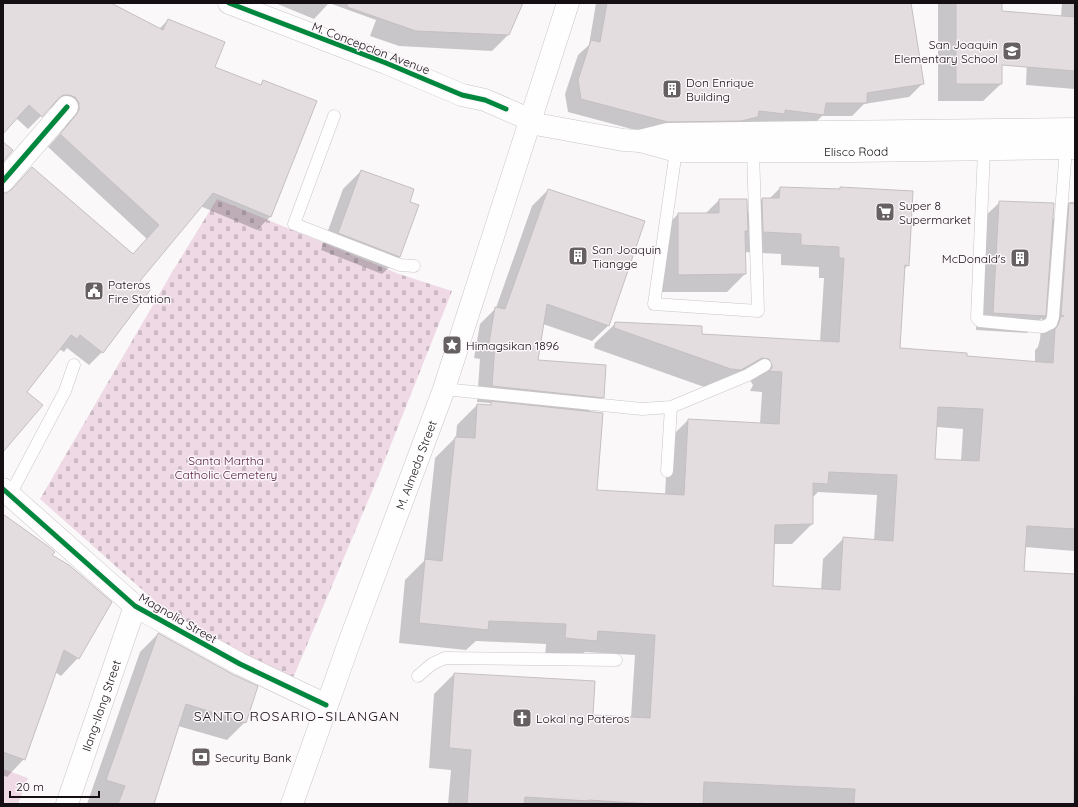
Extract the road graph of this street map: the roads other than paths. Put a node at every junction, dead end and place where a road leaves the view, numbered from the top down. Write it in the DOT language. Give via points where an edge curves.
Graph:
graph roads {
  1 [pos="229,3"];
  2 [pos="568,3"];
  3 [pos="66,106"];
  4 [pos="334,116"];
  5 [pos="530,123"];
  6 [pos="640,141"];
  7 [pos="1072,142"];
  8 [pos="984,150"];
  9 [pos="753,151"];
  10 [pos="676,152"];
  11 [pos="3,181"];
  12 [pos="414,266"];
  13 [pos="74,365"];
  14 [pos="765,365"];
  15 [pos="444,389"];
  16 [pos="671,407"];
  17 [pos="667,471"];
  18 [pos="7,492"];
  19 [pos="135,606"];
  20 [pos="616,660"];
  21 [pos="418,676"];
  22 [pos="326,705"];
  23 [pos="67,804"];
  24 [pos="292,804"];
  1 -- 5 [label="main road, M. Concepcion Avenue" via="469,97 478,107 501,118 522,126"];
  2 -- 5 [label="main road, M. Almeda Street"];
  3 -- 11 [label="main road"];
  4 -- 12 [label="lane" via="294,224 400,266"];
  5 -- 6 [label="main road, Elisco Road"];
  5 -- 15 [label="main road, M. Almeda Street"];
  6 -- 7 [label="main road, Elisco Road" via="668,134"];
  6 -- 10 [label="main road, Elisco Road"];
  7 -- 8 [label="main road, Elisco Road"];
  7 -- 8 [label="lane" via="1054,317 1051,323 1043,327 980,321 977,318"];
  8 -- 9 [label="main road, Elisco Road"];
  9 -- 10 [label="main road, Elisco Road"];
  9 -- 10 [label="lane" via="758,312 654,304"];
  13 -- 18 [label="lane" via="65,391"];
  14 -- 16 [label="lane" via="748,375"];
  15 -- 16 [label="lane" via="642,409"];
  15 -- 22 [label="main road, M. Almeda Street"];
  16 -- 17 [label="lane"];
  18 -- 19 [label="main road, Magnolia Street"];
  19 -- 22 [label="main road, Magnolia Street" via="240,664"];
  19 -- 23 [label="main road, Ilang-Ilang Street"];
  20 -- 21 [label="lane" via="445,658 432,664"];
  22 -- 24 [label="main road, M. Almeda Street"];
}
